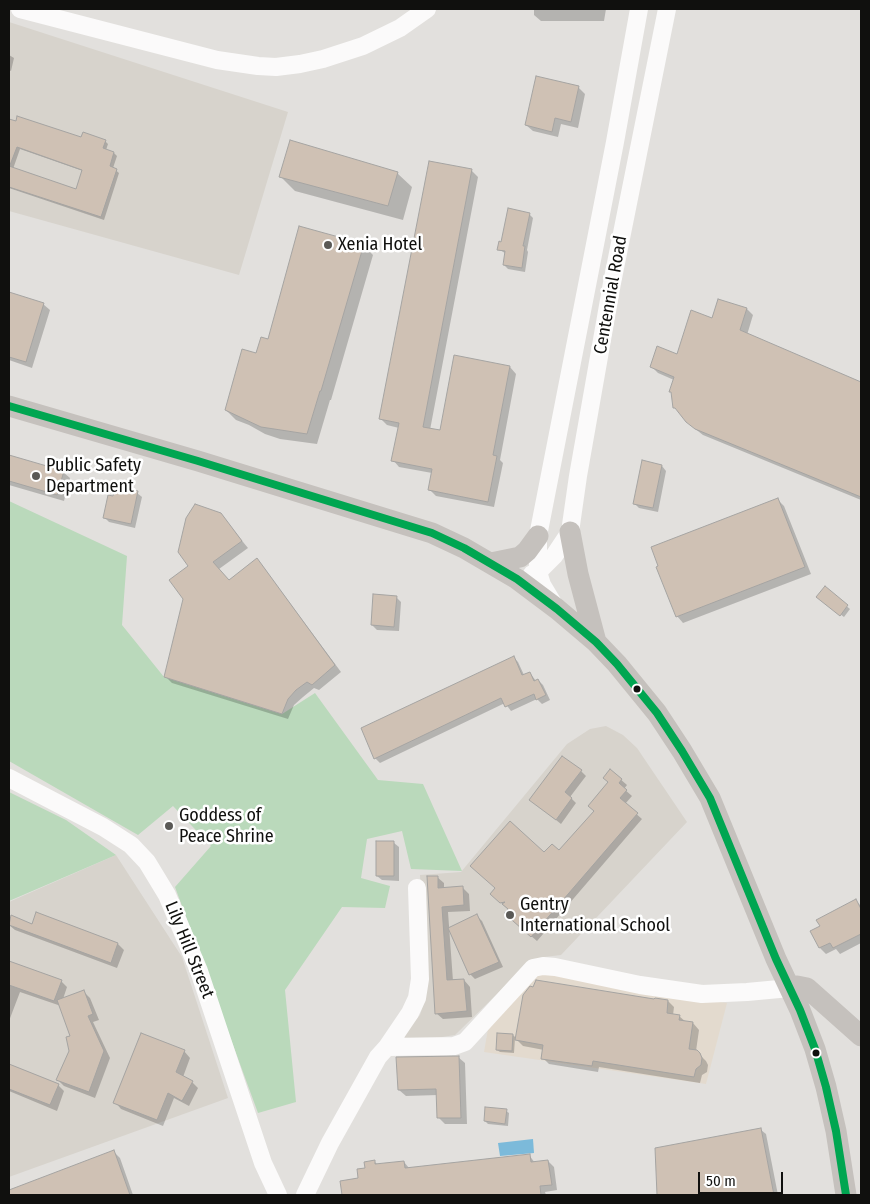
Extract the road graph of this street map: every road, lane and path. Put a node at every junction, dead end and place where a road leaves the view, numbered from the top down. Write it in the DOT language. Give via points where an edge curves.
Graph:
graph roads {
  1 [pos="20,9"];
  2 [pos="427,9"];
  3 [pos="639,9"];
  4 [pos="667,9"];
  5 [pos="9,406"];
  6 [pos="570,532"];
  7 [pos="538,536"];
  8 [pos="491,563"];
  9 [pos="538,572"];
  10 [pos="517,579"];
  11 [pos="556,609"];
  12 [pos="596,642"];
  13 [pos="9,778"];
  14 [pos="417,888"];
  15 [pos="790,988"];
  16 [pos="861,1036"];
  17 [pos="387,1048"];
  18 [pos="278,1195"];
  19 [pos="306,1195"];
  20 [pos="846,1195"];
  1 -- 2 [label="street" via="217,60 276,67 324,59 363,46 400,28"];
  3 -- 7 [label="street, Centennial Road"];
  4 -- 6 [label="street, Centennial Road" via="612,284"];
  5 -- 8 [label="main road" via="417,528 447,539"];
  6 -- 9 [label="street, Centennial Road"];
  6 -- 12 [label="main road"];
  7 -- 8 [label="main road" via="520,557"];
  7 -- 9 [label="street, Centennial Road"];
  8 -- 10 [label="main road"];
  9 -- 10 [label="street, Centennial Road"];
  9 -- 11 [label="street, Centennial Road"];
  10 -- 11 [label="main road"];
  11 -- 12 [label="main road"];
  12 -- 15 [label="main road" via="657,713 710,798"];
  13 -- 18 [label="street, Lily Hill Street" via="103,827 131,845 147,862 167,895 199,971 263,1163"];
  14 -- 17 [label="street" via="420,979 417,998"];
  15 -- 16 [label="main road" via="807,988"];
  15 -- 17 [label="street" via="695,993 640,986 544,966 527,973 465,1042 454,1046"];
  15 -- 20 [label="main road" via="808,1029 826,1087"];
  17 -- 19 [label="street" via="378,1056"];
}
